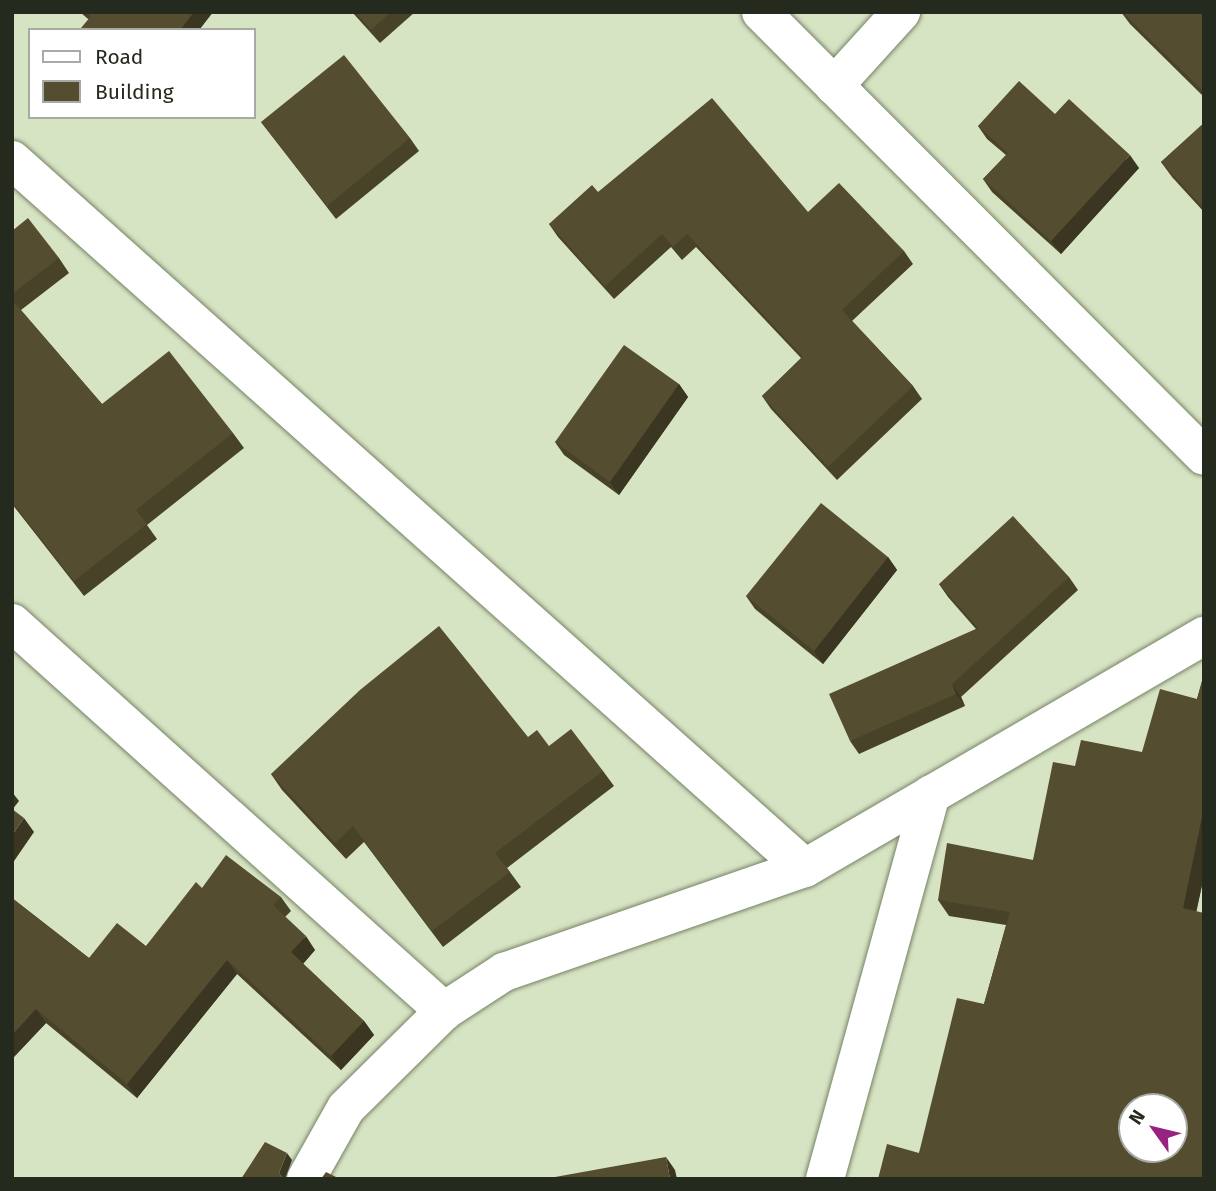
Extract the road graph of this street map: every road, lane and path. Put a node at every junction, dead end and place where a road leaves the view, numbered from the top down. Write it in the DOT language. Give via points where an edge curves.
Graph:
graph roads {
  1 [pos="761,12"];
  2 [pos="901,12"];
  3 [pos="834,86"];
  4 [pos="12,160"];
  5 [pos="1204,456"];
  6 [pos="12,623"];
  7 [pos="1204,636"];
  8 [pos="931,794"];
  9 [pos="805,869"];
  10 [pos="444,1011"];
  11 [pos="306,1179"];
  12 [pos="825,1179"];
  1 -- 3 [label="street"];
  2 -- 3 [label="street"];
  3 -- 5 [label="street"];
  4 -- 9 [label="street"];
  6 -- 10 [label="street"];
  7 -- 8 [label="street"];
  8 -- 9 [label="street"];
  8 -- 12 [label="street"];
  9 -- 10 [label="street" via="504,972"];
  10 -- 11 [label="street" via="346,1108"];
}
